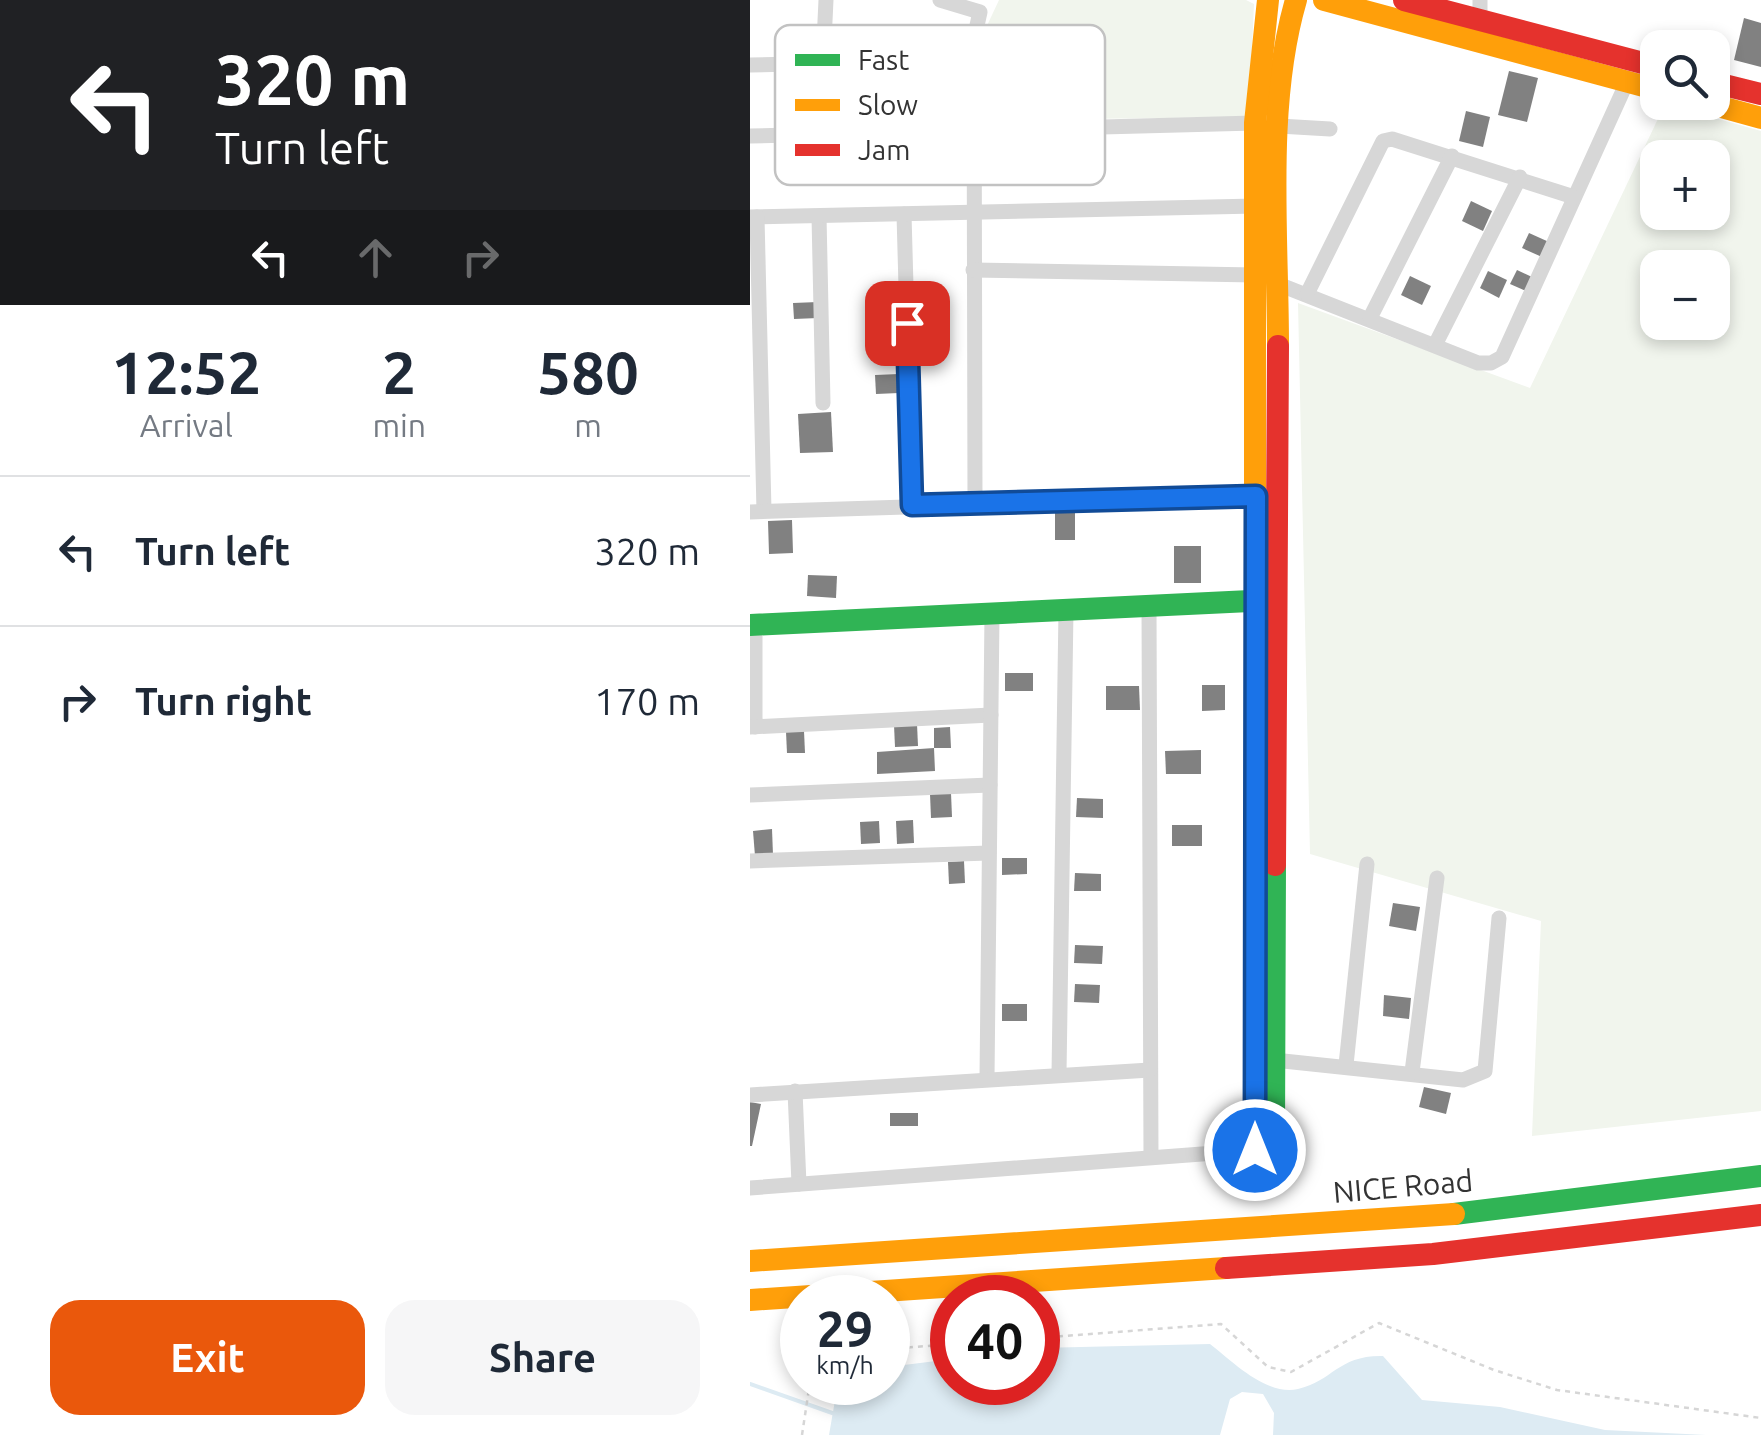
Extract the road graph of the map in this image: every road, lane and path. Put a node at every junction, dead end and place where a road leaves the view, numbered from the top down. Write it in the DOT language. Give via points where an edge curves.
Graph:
graph roads {
  1 [pos="826,0"];
  2 [pos="940,0"];
  3 [pos="1268,0"];
  4 [pos="1296,0"];
  5 [pos="1324,0"];
  6 [pos="1404,0"];
  7 [pos="1480,10"];
  8 [pos="825,25"];
  9 [pos="978,25"];
  10 [pos="1640,61"];
  11 [pos="775,64"];
  12 [pos="750,65"];
  13 [pos="1626,82"];
  14 [pos="1640,86"];
  15 [pos="1730,86"];
  16 [pos="1761,94"];
  17 [pos="1730,109"];
  18 [pos="1761,118"];
  19 [pos="1267,125"];
  20 [pos="1105,127"];
  21 [pos="1330,129"];
  22 [pos="775,135"];
  23 [pos="750,136"];
  24 [pos="1452,156"];
  25 [pos="1520,178"];
  26 [pos="974,185"];
  27 [pos="1574,197"];
  28 [pos="1256,206"];
  29 [pos="974,212"];
  30 [pos="904,214"];
  31 [pos="819,216"];
  32 [pos="754,217"];
  33 [pos="974,270"];
  34 [pos="1255,275"];
  35 [pos="1278,284"];
  36 [pos="1307,294"];
  37 [pos="1370,318"];
  38 [pos="1435,345"];
  39 [pos="823,403"];
  40 [pos="1256,496"];
  41 [pos="975,502"];
  42 [pos="912,505"];
  43 [pos="757,511"];
  44 [pos="1266,600"];
  45 [pos="1150,606"];
  46 [pos="1066,610"];
  47 [pos="992,614"];
  48 [pos="752,625"];
  49 [pos="991,715"];
  50 [pos="752,727"];
  51 [pos="990,785"];
  52 [pos="750,795"];
  53 [pos="989,852"];
  54 [pos="750,861"];
  55 [pos="1367,864"];
  56 [pos="1437,878"];
  57 [pos="1500,918"];
  58 [pos="1274,1060"];
  59 [pos="1346,1065"];
  60 [pos="1150,1070"];
  61 [pos="1412,1072"];
  62 [pos="1059,1074"];
  63 [pos="987,1078"];
  64 [pos="795,1092"];
  65 [pos="750,1095"];
  66 [pos="1255,1150"];
  67 [pos="1152,1157"];
  68 [pos="1761,1176"];
  69 [pos="799,1184"];
  70 [pos="750,1188"];
  71 [pos="1761,1215"];
  72 [pos="750,1261"];
  73 [pos="750,1300"];
  74 [pos="1060,1336"];
  75 [pos="807,1405"];
  76 [pos="1761,1418"];
  77 [pos="802,1435"];
  1 -- 8 [label="street"];
  2 -- 9 [label="street" via="980,12"];
  3 -- 19 [label="main road"];
  4 -- 19 [label="main road"];
  5 -- 13 [label="main road"];
  6 -- 7 [label="main road"];
  7 -- 10 [label="main road"];
  11 -- 12 [label="street"];
  13 -- 14 [label="main road"];
  13 -- 27 [label="street"];
  15 -- 16 [label="main road"];
  17 -- 18 [label="main road"];
  19 -- 20 [label="street"];
  19 -- 21 [label="street"];
  19 -- 28 [label="main road"];
  19 -- 35 [label="main road"];
  22 -- 23 [label="street"];
  24 -- 25 [label="street"];
  24 -- 36 [label="street" via="1383,141"];
  24 -- 37 [label="street"];
  25 -- 27 [label="street"];
  25 -- 38 [label="street"];
  26 -- 29 [label="street"];
  27 -- 38 [label="street" via="1502,357 1485,364"];
  28 -- 29 [label="street"];
  28 -- 34 [label="main road"];
  29 -- 30 [label="street"];
  29 -- 33 [label="street"];
  30 -- 31 [label="street"];
  30 -- 42 [label="street"];
  31 -- 32 [label="street"];
  31 -- 39 [label="street"];
  32 -- 43 [label="street"];
  33 -- 34 [label="street"];
  33 -- 41 [label="street"];
  34 -- 40 [label="main road"];
  35 -- 36 [label="street"];
  35 -- 44 [label="main road"];
  36 -- 37 [label="street"];
  37 -- 38 [label="street"];
  40 -- 41 [label="street"];
  40 -- 44 [label="main road"];
  41 -- 42 [label="street"];
  42 -- 43 [label="street"];
  44 -- 45 [label="main road"];
  44 -- 58 [label="main road"];
  44 -- 66 [label="main road"];
  45 -- 46 [label="main road"];
  45 -- 60 [label="street"];
  46 -- 47 [label="main road"];
  46 -- 62 [label="street"];
  47 -- 48 [label="main road"];
  47 -- 49 [label="street"];
  48 -- 50 [label="street"];
  49 -- 50 [label="street"];
  49 -- 51 [label="street"];
  51 -- 52 [label="street"];
  51 -- 53 [label="street"];
  53 -- 54 [label="street"];
  53 -- 63 [label="street"];
  55 -- 59 [label="street"];
  56 -- 61 [label="street"];
  57 -- 61 [label="street" via="1485,1071 1463,1080"];
  58 -- 59 [label="street"];
  58 -- 66 [label="main road" via="1272,1142"];
  59 -- 61 [label="street"];
  60 -- 62 [label="street"];
  60 -- 67 [label="street"];
  62 -- 63 [label="street"];
  63 -- 64 [label="street"];
  64 -- 65 [label="street"];
  64 -- 69 [label="street"];
  66 -- 67 [label="street"];
  67 -- 69 [label="street"];
  68 -- 72 [label="main road, NICE Road" via="1434,1216"];
  69 -- 70 [label="street"];
  71 -- 73 [label="main road" via="1433,1254"];
  74 -- 76 [label="path" via="1220,1324 1268,1367 1291,1372 1379,1323 1557,1390"];
  75 -- 77 [label="path"];
}
